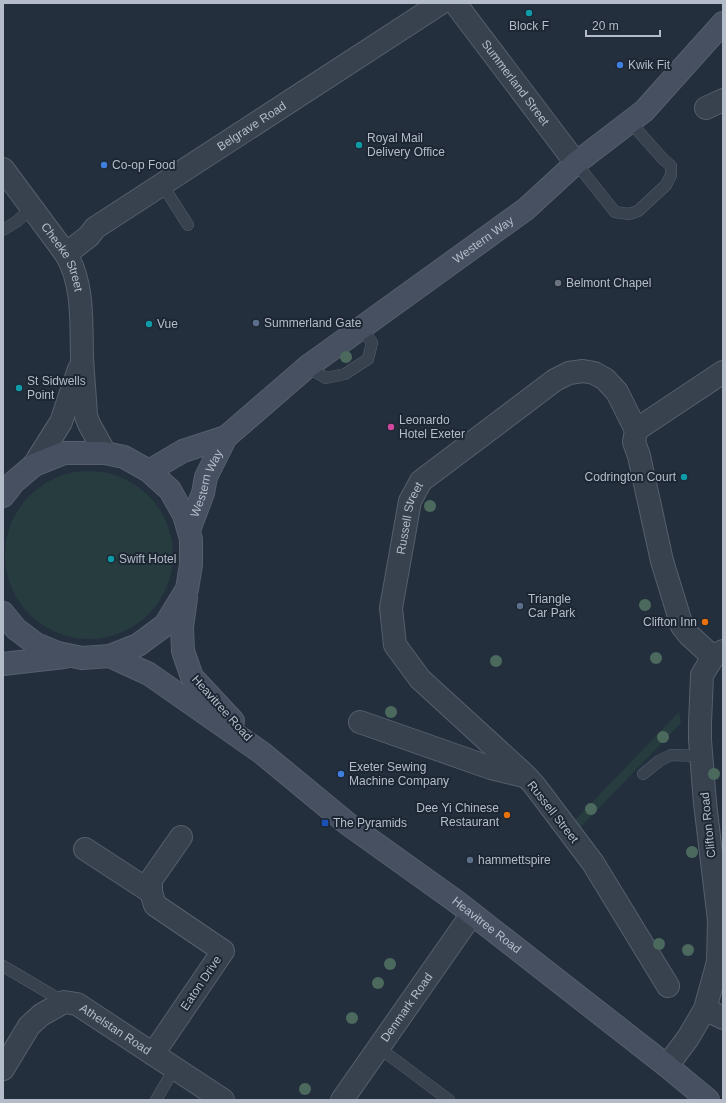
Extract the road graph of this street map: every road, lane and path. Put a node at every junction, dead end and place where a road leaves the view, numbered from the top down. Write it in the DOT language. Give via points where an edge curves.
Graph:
graph roads {
  1 [pos="441,3"];
  2 [pos="454,3"];
  3 [pos="723,23"];
  4 [pos="630,122"];
  5 [pos="576,163"];
  6 [pos="3,169"];
  7 [pos="162,184"];
  8 [pos="32,208"];
  9 [pos="188,225"];
  10 [pos="3,230"];
  11 [pos="66,254"];
  12 [pos="362,328"];
  13 [pos="82,359"];
  14 [pos="307,367"];
  15 [pos="723,372"];
  16 [pos="636,430"];
  17 [pos="226,437"];
  18 [pos="105,453"];
  19 [pos="34,465"];
  20 [pos="150,471"];
  21 [pos="3,496"];
  22 [pos="189,530"];
  23 [pos="188,589"];
  24 [pos="3,613"];
  25 [pos="718,654"];
  26 [pos="71,656"];
  27 [pos="110,656"];
  28 [pos="3,664"];
  29 [pos="360,722"];
  30 [pos="262,752"];
  31 [pos="701,756"];
  32 [pos="643,774"];
  33 [pos="526,776"];
  34 [pos="181,837"];
  35 [pos="85,848"];
  36 [pos="151,892"];
  37 [pos="472,914"];
  38 [pos="3,966"];
  39 [pos="668,986"];
  40 [pos="64,1002"];
  41 [pos="714,1014"];
  42 [pos="378,1047"];
  43 [pos="153,1054"];
  44 [pos="667,1066"];
  45 [pos="3,1069"];
  46 [pos="174,1069"];
  47 [pos="156,1100"];
  48 [pos="223,1100"];
  49 [pos="342,1100"];
  50 [pos="448,1100"];
  51 [pos="708,1100"];
  1 -- 7 [label="street, Belgrave Road"];
  2 -- 5 [label="street, Summerland Street"];
  3 -- 4 [label="main road, Western Way" via="649,105"];
  4 -- 5 [label="main road, Western Way"];
  4 -- 5 [label="lane" via="671,166 671,175 666,185 638,211 629,214 615,212"];
  5 -- 12 [label="main road, Western Way" via="526,208"];
  6 -- 8 [label="street, Cheeke Street"];
  7 -- 9 [label="lane"];
  7 -- 11 [label="street, Belgrave Road" via="95,228"];
  8 -- 10 [label="lane"];
  8 -- 11 [label="street, Cheeke Street"];
  11 -- 13 [label="street, Cheeke Street" via="76,275 80,302"];
  12 -- 14 [label="main road, Western Way"];
  12 -- 14 [label="lane" via="372,343 368,360 345,374 326,378"];
  13 -- 18 [label="street, Cheeke Street" via="86,416"];
  13 -- 19 [label="street, Cheeke Street" via="61,422"];
  14 -- 17 [label="main road, Western Way"];
  15 -- 16 [label="street"];
  16 -- 25 [label="street, Russell Street" via="634,442 662,561 682,626 689,635"];
  16 -- 33 [label="street, Russell Street" via="617,392 605,379 583,371 569,373 555,380 421,481 410,501 391,608 394,645 420,679"];
  17 -- 20 [label="main road, Western Way" via="183,451"];
  17 -- 22 [label="main road, Western Way" via="206,477 203,493"];
  18 -- 19 [label="main road" via="64,453"];
  18 -- 20 [label="main road" via="124,457"];
  19 -- 21 [label="main road" via="14,482"];
  20 -- 22 [label="main road" via="170,490 184,514"];
  22 -- 23 [label="main road, Heavitree Road" via="191,565"];
  23 -- 27 [label="main road" via="164,625 138,645"];
  23 -- 30 [label="main road, Heavitree Road" via="182,627 183,651 192,677"];
  24 -- 26 [label="main road" via="16,629 36,644"];
  25 -- 31 [label="street, Clifton Road" via="702,675"];
  26 -- 27 [label="main road"];
  26 -- 28 [label="main road"];
  27 -- 30 [label="main road, Heavitree Road" via="149,674"];
  29 -- 33 [label="street" via="491,768"];
  30 -- 37 [label="main road, Heavitree Road" via="348,824"];
  31 -- 32 [label="lane" via="671,755"];
  31 -- 41 [label="street, Clifton Road" via="719,920"];
  33 -- 39 [label="street, Russell Street" via="594,864"];
  34 -- 36 [label="street" via="151,880"];
  35 -- 36 [label="street, Eaton Drive"];
  36 -- 43 [label="street, Eaton Drive" via="155,905 223,950"];
  37 -- 42 [label="street, Denmark Road"];
  37 -- 44 [label="main road, Heavitree Road"];
  38 -- 40 [label="lane"];
  40 -- 43 [label="street, Athelstan Road" via="77,1004"];
  40 -- 45 [label="street, Athelstan Road" via="41,1014 29,1026"];
  41 -- 44 [label="street, Clifton Road" via="688,1038"];
  42 -- 49 [label="street, Denmark Road"];
  42 -- 50 [label="lane"];
  43 -- 46 [label="street, Athelstan Road"];
  44 -- 51 [label="main road, Heavitree Road"];
  46 -- 47 [label="lane"];
  46 -- 48 [label="street, Athelstan Road"];
}
